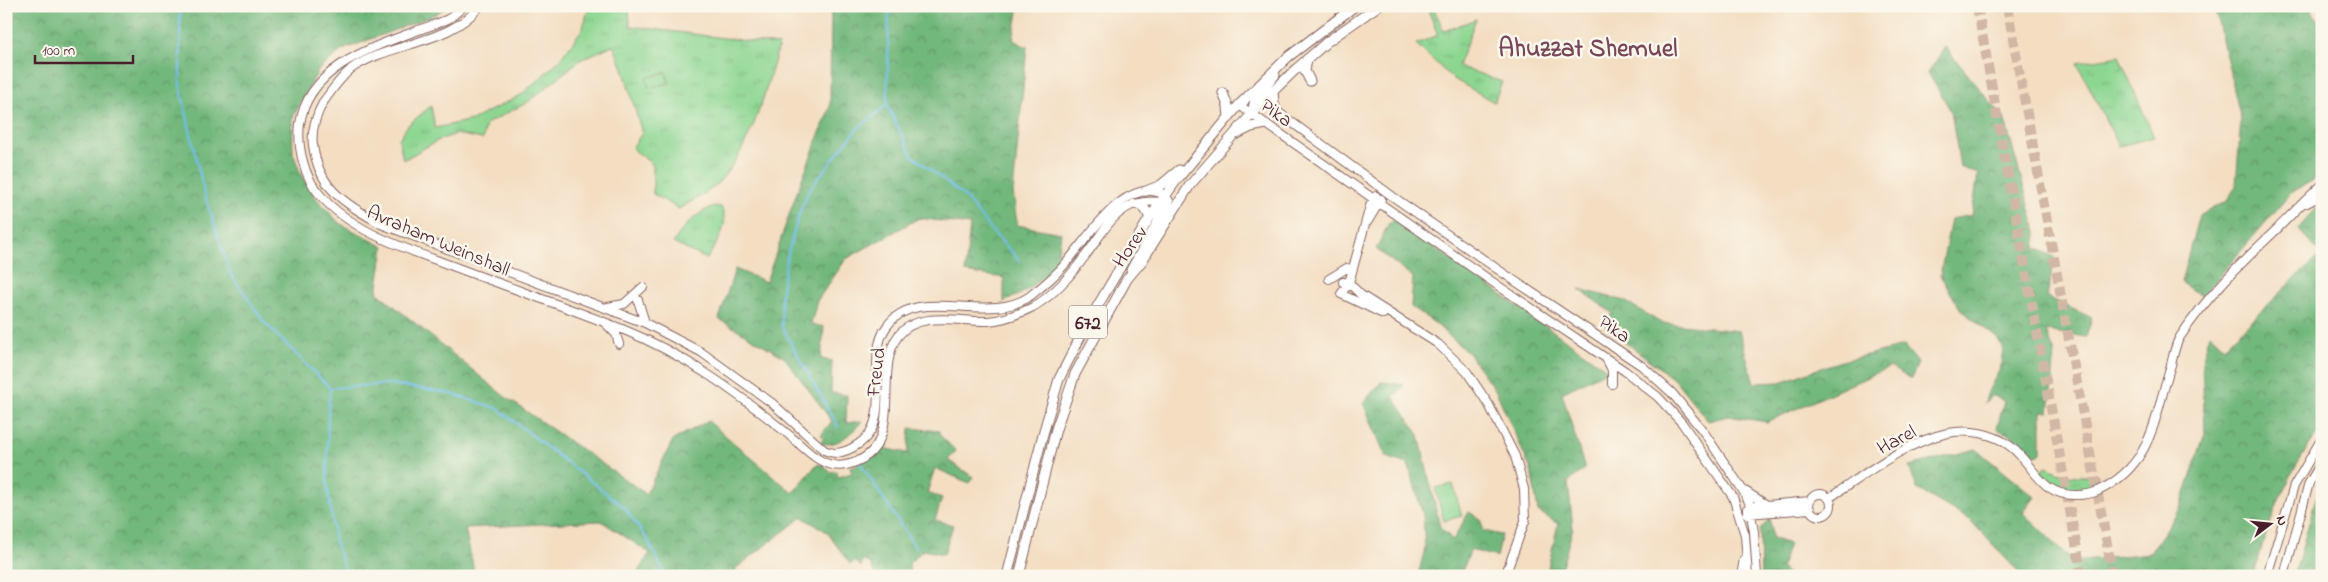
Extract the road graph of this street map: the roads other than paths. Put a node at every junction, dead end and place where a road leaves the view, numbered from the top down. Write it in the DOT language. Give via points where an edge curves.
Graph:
graph roads {
  1 [pos="464,6"];
  2 [pos="480,6"];
  3 [pos="1354,6"];
  4 [pos="1378,6"];
  5 [pos="1307,59"];
  6 [pos="1281,64"];
  7 [pos="1310,81"];
  8 [pos="1273,91"];
  9 [pos="1223,93"];
  10 [pos="1259,100"];
  11 [pos="1239,105"];
  12 [pos="1278,113"];
  13 [pos="1252,114"];
  14 [pos="1229,118"];
  15 [pos="1266,124"];
  16 [pos="1228,140"];
  17 [pos="1196,156"];
  18 [pos="2322,185"];
  19 [pos="1383,190"];
  20 [pos="1146,192"];
  21 [pos="2322,195"];
  22 [pos="1165,199"];
  23 [pos="1180,200"];
  24 [pos="1377,200"];
  25 [pos="1134,204"];
  26 [pos="2300,206"];
  27 [pos="1391,209"];
  28 [pos="1372,216"];
  29 [pos="1150,217"];
  30 [pos="1365,226"];
  31 [pos="1357,250"];
  32 [pos="1347,268"];
  33 [pos="1127,279"];
  34 [pos="1330,279"];
  35 [pos="1346,282"];
  36 [pos="643,287"];
  37 [pos="638,300"];
  38 [pos="603,306"];
  39 [pos="631,316"];
  40 [pos="1395,318"];
  41 [pos="604,323"];
  42 [pos="645,323"];
  43 [pos="625,330"];
  44 [pos="619,344"];
  45 [pos="1606,358"];
  46 [pos="1612,384"];
  47 [pos="2322,438"];
  48 [pos="2322,462"];
  49 [pos="1742,489"];
  50 [pos="1829,498"];
  51 [pos="1810,505"];
  52 [pos="1768,509"];
  53 [pos="1751,510"];
  54 [pos="1740,515"];
  55 [pos="1754,532"];
  56 [pos="1746,547"];
  57 [pos="1007,576"];
  58 [pos="1019,576"];
  59 [pos="1505,576"];
  60 [pos="1741,576"];
  61 [pos="1748,576"];
  62 [pos="1757,576"];
  63 [pos="2268,576"];
  64 [pos="2284,576"];
  1 -- 41 [label="main road, Avraham Weinshall" via="448,19 366,51 327,75 312,93 300,123 300,147 307,174 318,193 362,229"];
  2 -- 38 [label="main road, Avraham Weinshall" via="444,31 350,70 334,86 319,110 312,138 315,160 324,180 350,206 381,224"];
  3 -- 6 [label="main road, Horev / 672"];
  4 -- 5 [label="main road, Horev / 672"];
  5 -- 7 [label="main road" via="1305,71"];
  5 -- 8 [label="main road, Horev / 672"];
  6 -- 10 [label="main road"];
  6 -- 11 [label="main road, Horev / 672"];
  8 -- 10 [label="main road, Horev / 672"];
  8 -- 12 [label="main road"];
  9 -- 14 [label="main road"];
  10 -- 11 [label="main road, Pika"];
  10 -- 12 [label="main road, Pika"];
  10 -- 13 [label="main road, Horev / 672"];
  11 -- 13 [label="main road, Pika"];
  11 -- 14 [label="main road, Horev / 672"];
  12 -- 19 [label="main road, Pika"];
  13 -- 15 [label="main road, Pika"];
  13 -- 16 [label="main road, Horev / 672"];
  14 -- 17 [label="main road, Horev / 672"];
  15 -- 16 [label="main road" via="1246,129"];
  15 -- 24 [label="main road, Pika"];
  16 -- 23 [label="main road, Horev / 672"];
  17 -- 20 [label="main road" via="1161,185"];
  17 -- 22 [label="main road, Horev / 672"];
  18 -- 26 [label="main road, Harel"];
  19 -- 24 [label="main road"];
  19 -- 49 [label="main road, Pika" via="1642,366 1672,392"];
  20 -- 22 [label="main road, Freud" via="1158,192"];
  20 -- 42 [label="main road, Freud" via="1123,199 1111,209 1065,264 1028,298 998,308 921,307 896,317 888,324 880,342 877,411 873,428 855,447 838,453 824,450 772,403 701,352"];
  21 -- 26 [label="main road"];
  22 -- 23 [label="main road, Freud"];
  22 -- 25 [label="main road, Freud"];
  22 -- 29 [label="main road, Horev / 672"];
  22 -- 33 [label="main road"];
  23 -- 33 [label="main road, Horev / 672"];
  24 -- 27 [label="main road, Pika"];
  24 -- 28 [label="main road"];
  24 -- 30 [label="main road"];
  25 -- 29 [label="main road" via="1143,206"];
  25 -- 43 [label="main road, Freud" via="1114,218 1064,282 1035,306 995,320 929,320 906,328 893,343 889,354 884,428 868,453 844,466 823,463 762,412 707,374"];
  26 -- 50 [label="main road, Harel" via="2215,290 2179,338 2145,450 2120,476 2097,491 2064,495 2046,487 2009,445 1985,434 1963,431 1934,437 1892,457"];
  27 -- 28 [label="main road"];
  27 -- 45 [label="main road, Pika" via="1496,285"];
  28 -- 30 [label="main road"];
  29 -- 57 [label="main road, Horev / 672" via="1092,315 1059,379"];
  30 -- 31 [label="main road"];
  31 -- 32 [label="main road"];
  31 -- 35 [label="main road"];
  32 -- 34 [label="main road"];
  32 -- 35 [label="main road"];
  33 -- 58 [label="main road, Horev / 672" via="1075,374 1056,429"];
  35 -- 40 [label="main road"];
  35 -- 40 [label="main road" via="1341,294"];
  36 -- 38 [label="main road" via="624,304"];
  37 -- 42 [label="main road"];
  38 -- 39 [label="main road, Avraham Weinshall"];
  39 -- 42 [label="main road, Freud"];
  40 -- 59 [label="main road" via="1438,344 1467,372 1489,405 1515,456 1524,489 1525,521"];
  41 -- 43 [label="main road, Avraham Weinshall"];
  41 -- 44 [label="main road" via="616,334"];
  45 -- 46 [label="main road" via="1612,370"];
  45 -- 54 [label="main road, Pika" via="1642,383 1682,423 1721,478"];
  47 -- 63 [label="main road" via="2294,486"];
  48 -- 64 [label="main road" via="2309,483"];
  49 -- 52 [label="main road"];
  49 -- 53 [label="main road, Pika"];
  50 -- 51 [label="main road" via="1820,493"];
  50 -- 51 [label="main road" via="1832,506 1826,514 1817,516"];
  51 -- 52 [label="main road"];
  52 -- 53 [label="main road"];
  52 -- 55 [label="main road"];
  53 -- 54 [label="main road"];
  53 -- 55 [label="main road, Pika"];
  54 -- 56 [label="main road, Pika"];
  55 -- 62 [label="main road, Pika"];
  56 -- 60 [label="main road"];
  56 -- 61 [label="main road, Pika"];
}
